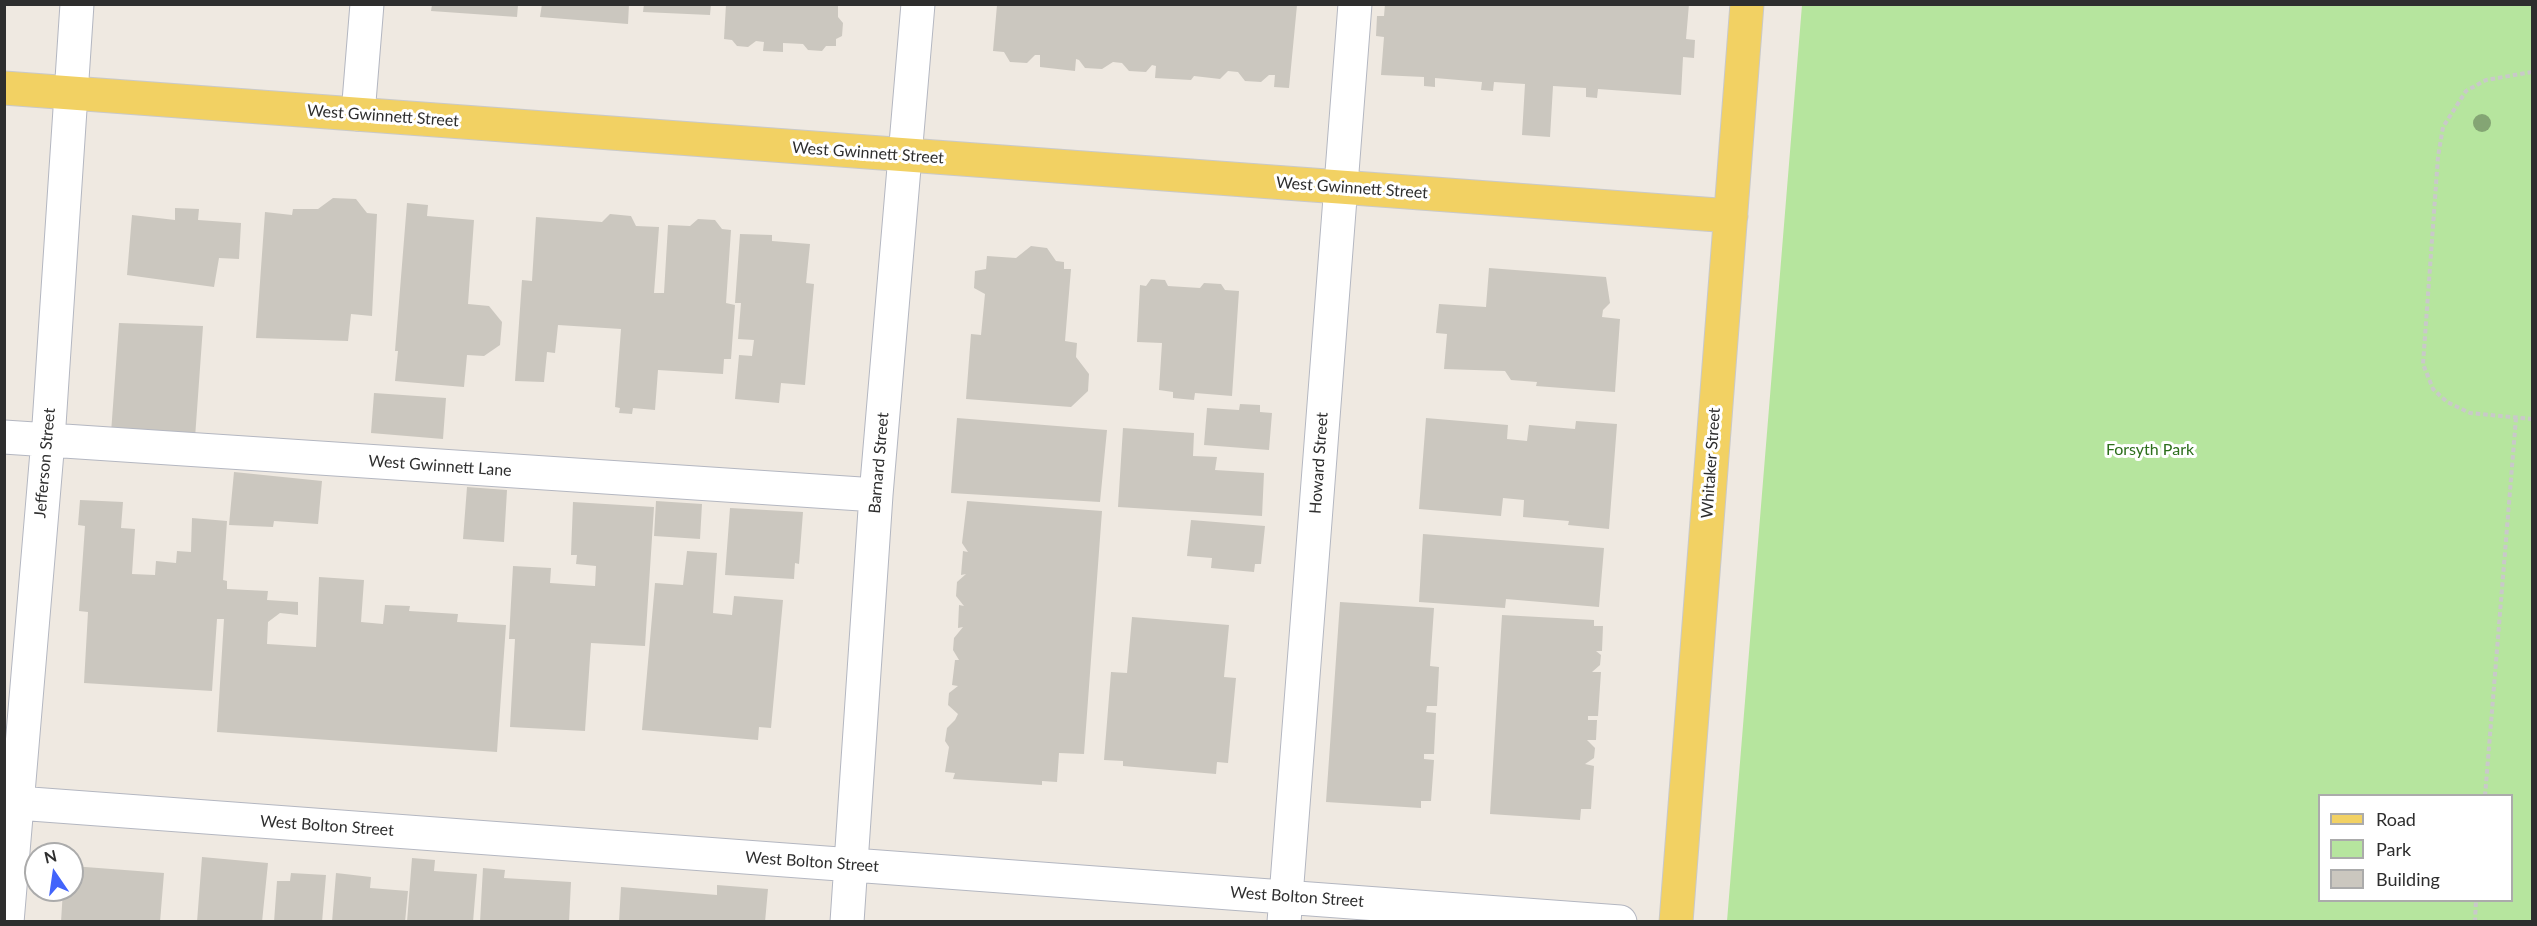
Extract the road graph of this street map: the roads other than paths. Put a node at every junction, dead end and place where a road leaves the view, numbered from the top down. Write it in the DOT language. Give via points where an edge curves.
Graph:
graph roads {
  1 [pos="77,4"];
  2 [pos="367,4"];
  3 [pos="918,4"];
  4 [pos="1355,4"];
  5 [pos="1747,4"];
  6 [pos="4,88"];
  7 [pos="70,93"];
  8 [pos="358,114"];
  9 [pos="906,156"];
  10 [pos="1341,188"];
  11 [pos="1731,216"];
  12 [pos="4,437"];
  13 [pos="48,440"];
  14 [pos="876,495"];
  15 [pos="10,802"];
  16 [pos="852,865"];
  17 [pos="1285,909"];
  18 [pos="7,921"];
  19 [pos="847,921"];
  20 [pos="1620,921"];
  21 [pos="1676,921"];
  1 -- 7 [label="street, Jefferson Street"];
  2 -- 8 [label="street"];
  3 -- 9 [label="street, Barnard Street"];
  4 -- 10 [label="street, Howard Street"];
  5 -- 11 [label="main road, Whitaker Street"];
  6 -- 7 [label="main road, West Gwinnett Street"];
  7 -- 8 [label="main road, West Gwinnett Street"];
  7 -- 13 [label="street, Jefferson Street"];
  8 -- 9 [label="main road, West Gwinnett Street"];
  9 -- 10 [label="main road, West Gwinnett Street"];
  9 -- 14 [label="street, Barnard Street"];
  10 -- 11 [label="main road, West Gwinnett Street"];
  10 -- 17 [label="street, Howard Street"];
  11 -- 21 [label="main road, Whitaker Street"];
  12 -- 13 [label="street, West Gwinnett Lane"];
  13 -- 14 [label="street, West Gwinnett Lane"];
  13 -- 15 [label="street, Jefferson Street"];
  14 -- 16 [label="street, Barnard Street"];
  15 -- 16 [label="street, West Bolton Street"];
  15 -- 18 [label="street, Jefferson Street"];
  16 -- 17 [label="street, West Bolton Street"];
  16 -- 19 [label="street, Barnard Street"];
  17 -- 20 [label="street, West Bolton Street"];
}
